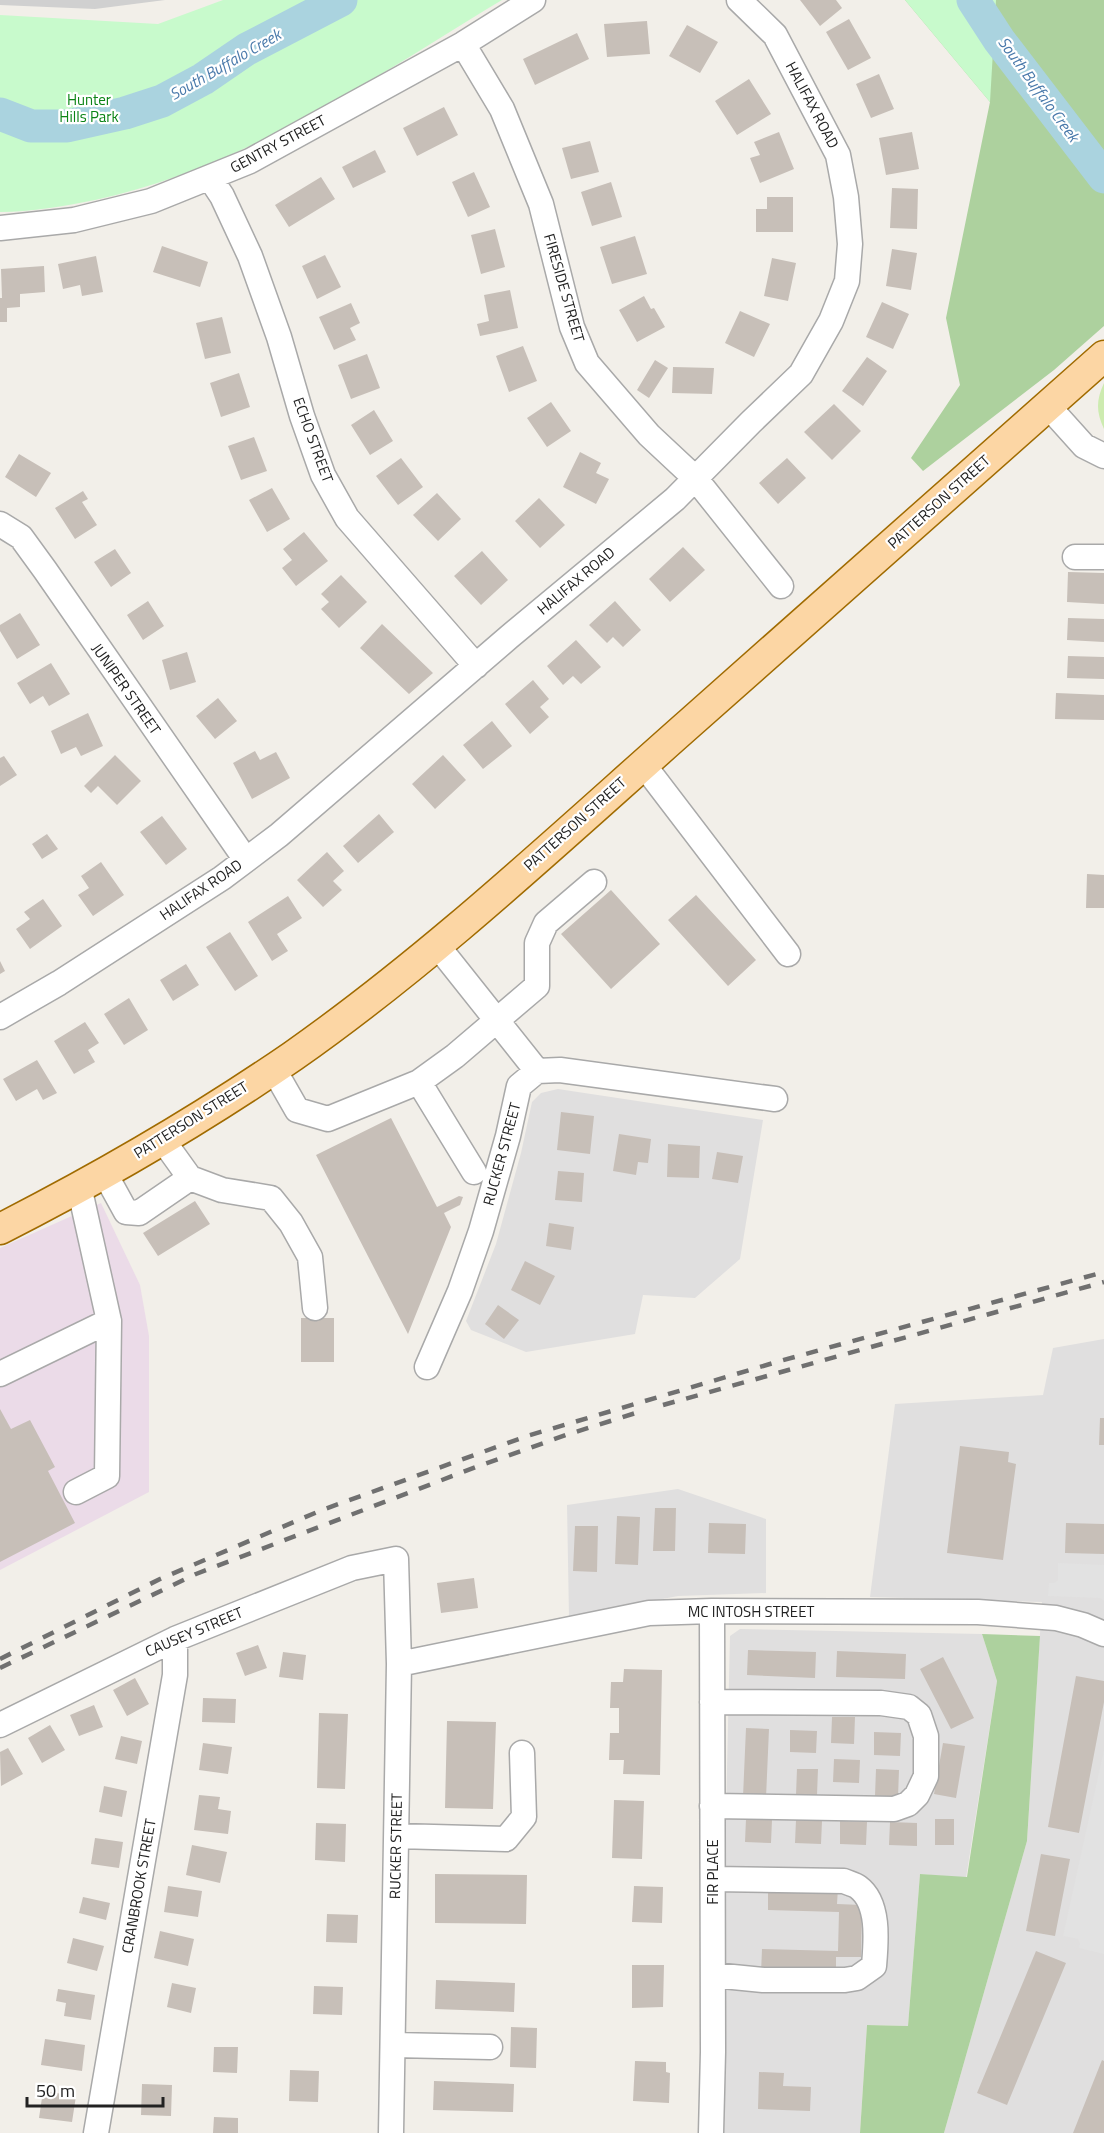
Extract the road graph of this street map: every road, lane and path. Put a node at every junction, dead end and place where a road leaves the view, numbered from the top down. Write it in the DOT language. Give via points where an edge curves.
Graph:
graph roads {
  1 [pos="533,0"];
  2 [pos="739,0"];
  3 [pos="462,44"];
  4 [pos="210,178"];
  5 [pos="0,228"];
  6 [pos="1104,356"];
  7 [pos="1047,406"];
  8 [pos="1104,456"];
  9 [pos="695,478"];
  10 [pos="0,524"];
  11 [pos="1075,557"];
  12 [pos="1104,557"];
  13 [pos="781,586"];
  14 [pos="476,666"];
  15 [pos="643,764"];
  16 [pos="246,860"];
  17 [pos="594,882"];
  18 [pos="436,944"];
  19 [pos="788,954"];
  20 [pos="0,1017"];
  21 [pos="496,1020"];
  22 [pos="273,1068"];
  23 [pos="537,1071"];
  24 [pos="419,1082"];
  25 [pos="775,1099"];
  26 [pos="162,1139"];
  27 [pos="474,1172"];
  28 [pos="190,1178"];
  29 [pos="91,1179"];
  30 [pos="0,1229"];
  31 [pos="315,1308"];
  32 [pos="109,1321"];
  33 [pos="427,1367"];
  34 [pos="0,1374"];
  35 [pos="76,1492"];
  36 [pos="396,1559"];
  37 [pos="712,1611"];
  38 [pos="1104,1634"];
  39 [pos="175,1639"];
  40 [pos="399,1664"];
  41 [pos="712,1702"];
  42 [pos="0,1725"];
  43 [pos="522,1753"];
  44 [pos="712,1806"];
  45 [pos="396,1836"];
  46 [pos="713,1879"];
  47 [pos="713,1975"];
  48 [pos="393,2045"];
  49 [pos="490,2047"];
  50 [pos="96,2133"];
  51 [pos="391,2133"];
  52 [pos="711,2133"];
  1 -- 3 [label="street, GENTRY STREET"];
  2 -- 9 [label="street, HALIFAX ROAD" via="775,35 838,155 850,244 847,281 831,321 801,374"];
  3 -- 4 [label="street, GENTRY STREET" via="250,161"];
  3 -- 9 [label="street, FIRESIDE STREET" via="502,109 541,204 572,327 588,363 650,435"];
  4 -- 5 [label="street, GENTRY STREET" via="140,204 74,220"];
  4 -- 14 [label="street, ECHO STREET" via="250,256 323,476 347,518"];
  6 -- 7 [label="main road, PATTERSON STREET"];
  7 -- 8 [label="street" via="1084,446"];
  7 -- 15 [label="main road, PATTERSON STREET"];
  9 -- 13 [label="street, FIRESIDE STREET"];
  9 -- 14 [label="street, HALIFAX ROAD"];
  10 -- 16 [label="street, JUNIPER STREET" via="21,537"];
  11 -- 12 [label="street"];
  14 -- 16 [label="street, HALIFAX ROAD"];
  15 -- 18 [label="main road, PATTERSON STREET"];
  15 -- 19 [label="street"];
  16 -- 20 [label="street, HALIFAX ROAD" via="59,983"];
  17 -- 21 [label="street" via="546,923 537,943 537,986"];
  18 -- 21 [label="street"];
  18 -- 22 [label="main road, PATTERSON STREET" via="381,990"];
  21 -- 23 [label="street"];
  21 -- 24 [label="street"];
  22 -- 24 [label="street" via="297,1110 328,1119"];
  22 -- 26 [label="main road, PATTERSON STREET"];
  23 -- 25 [label="street" via="560,1070"];
  23 -- 33 [label="street, RUCKER STREET" via="519,1086 481,1231"];
  24 -- 27 [label="street"];
  26 -- 28 [label="street"];
  26 -- 29 [label="main road, PATTERSON STREET"];
  28 -- 29 [label="street" via="139,1213 126,1212"];
  28 -- 31 [label="street" via="222,1190 271,1198 310,1257"];
  29 -- 30 [label="main road, PATTERSON STREET"];
  29 -- 32 [label="street"];
  32 -- 34 [label="street"];
  32 -- 35 [label="street" via="107,1476"];
  36 -- 39 [label="street, CAUSEY STREET" via="352,1568"];
  36 -- 40 [label="street, RUCKER STREET"];
  37 -- 38 [label="street, MC INTOSH STREET" via="978,1612 1056,1618"];
  37 -- 40 [label="street, MC INTOSH STREET" via="649,1613"];
  37 -- 41 [label="street, FIR PLACE"];
  39 -- 42 [label="street, CAUSEY STREET"];
  39 -- 50 [label="street, CRANBROOK STREET" via="175,1675"];
  40 -- 45 [label="street, RUCKER STREET"];
  41 -- 44 [label="street, FIR PLACE"];
  41 -- 44 [label="street" via="881,1703 909,1707 919,1715 926,1736 926,1776 917,1795 908,1804 894,1809"];
  43 -- 45 [label="street" via="524,1817 506,1839"];
  44 -- 46 [label="street, FIR PLACE"];
  45 -- 48 [label="street, RUCKER STREET"];
  46 -- 47 [label="street, FIR PLACE"];
  46 -- 47 [label="street" via="844,1881 858,1887 867,1899 877,1933 874,1966 857,1978 786,1981"];
  47 -- 52 [label="street, FIR PLACE"];
  48 -- 49 [label="street"];
  48 -- 51 [label="street, RUCKER STREET"];
}
